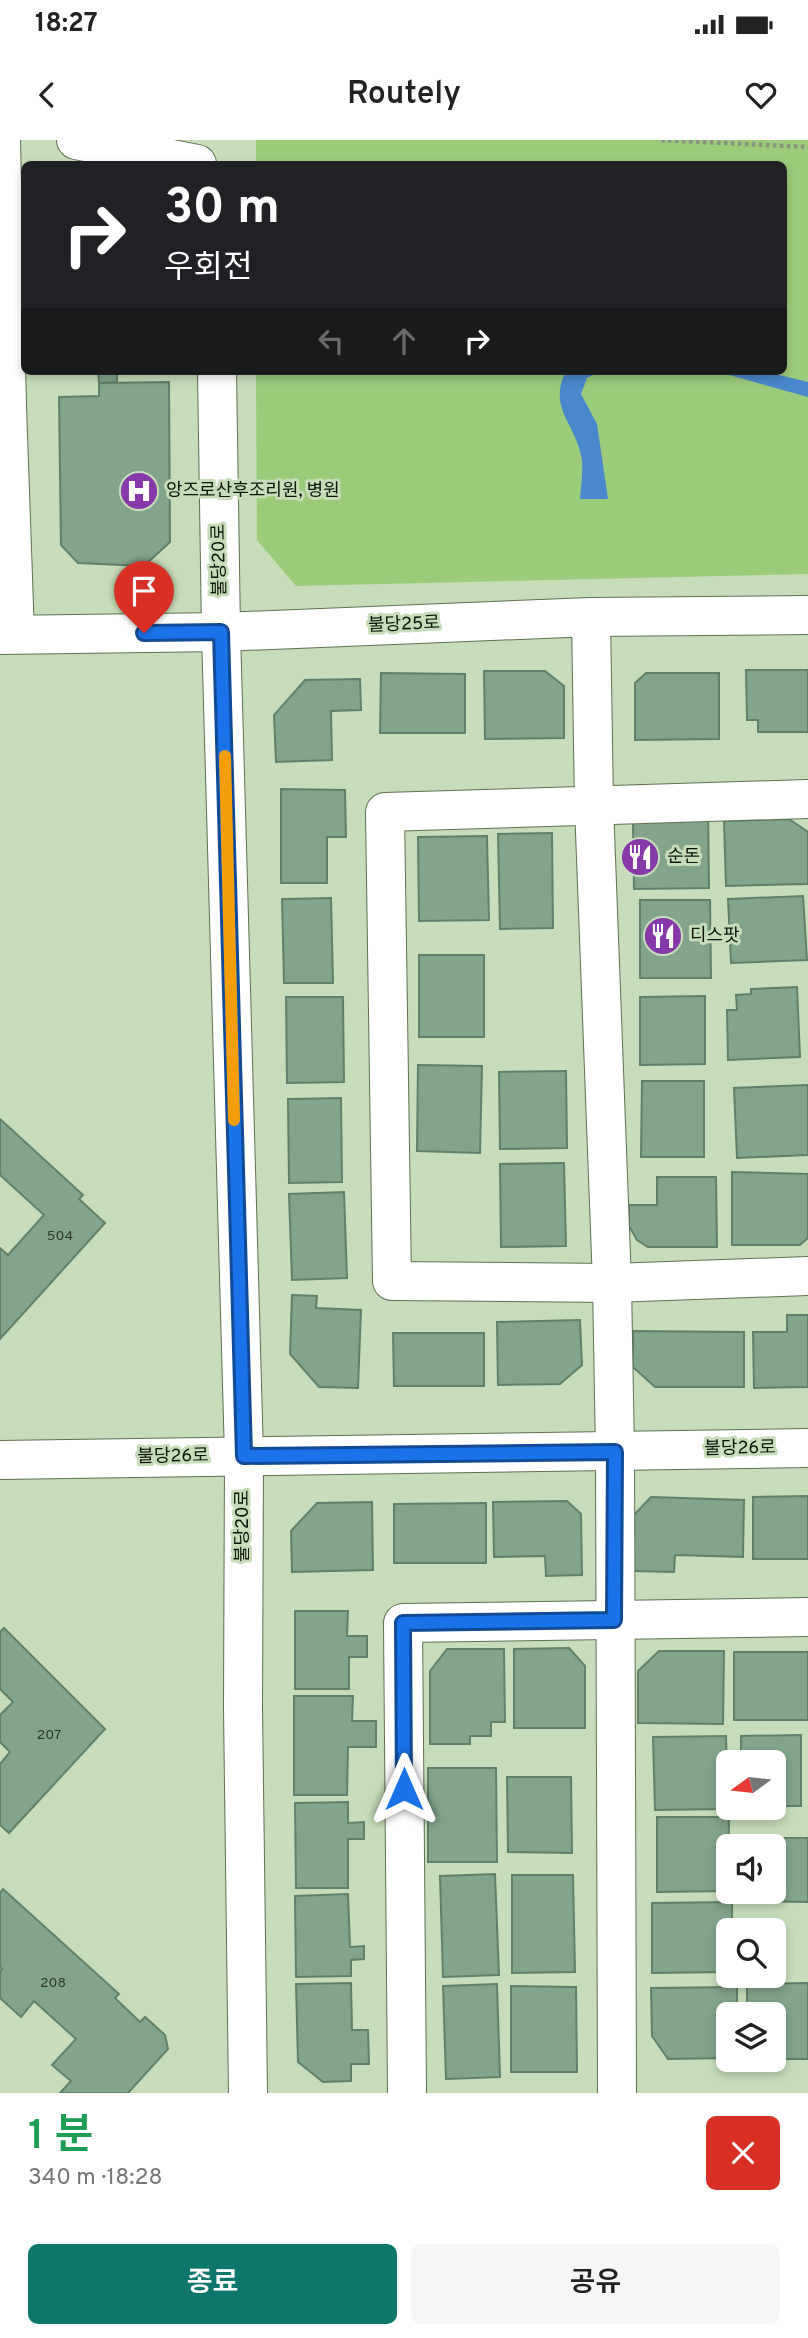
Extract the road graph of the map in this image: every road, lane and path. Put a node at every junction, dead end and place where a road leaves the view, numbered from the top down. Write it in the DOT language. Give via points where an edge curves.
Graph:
graph roads {
  1 [pos="1,140"];
  2 [pos="76,140"];
  3 [pos="214,140"];
  4 [pos="661,140"];
  5 [pos="808,147"];
  6 [pos="182,161"];
  7 [pos="215,161"];
  8 [pos="218,375"];
  9 [pos="3,407"];
  10 [pos="808,615"];
  11 [pos="592,617"];
  12 [pos="221,632"];
  13 [pos="8,634"];
  14 [pos="808,799"];
  15 [pos="594,806"];
  16 [pos="808,1276"];
  17 [pos="611,1283"];
  18 [pos="808,1447"];
  19 [pos="615,1452"];
  20 [pos="244,1456"];
  21 [pos="0,1460"];
  22 [pos="808,1617"];
  23 [pos="614,1620"];
  24 [pos="248,2093"];
  25 [pos="407,2093"];
  26 [pos="617,2093"];
  1 -- 9 [label="street"];
  2 -- 6 [label="street"];
  3 -- 7 [label="street"];
  4 -- 5 [label="path"];
  8 -- 12 [label="street, 불당20로"];
  9 -- 13 [label="street"];
  10 -- 11 [label="street, 불당25로"];
  11 -- 12 [label="street, 불당25로"];
  11 -- 15 [label="street"];
  12 -- 13 [label="street, 불당25로"];
  12 -- 20 [label="street, 불당20로"];
  14 -- 15 [label="street"];
  15 -- 17 [label="street"];
  15 -- 17 [label="street" via="385,812 392,1281"];
  16 -- 17 [label="street"];
  17 -- 19 [label="street"];
  18 -- 19 [label="street, 불당26로"];
  19 -- 20 [label="street, 불당26로"];
  19 -- 23 [label="street"];
  20 -- 21 [label="street, 불당26로"];
  20 -- 24 [label="street, 불당20로"];
  22 -- 23 [label="street"];
  23 -- 25 [label="street" via="403,1623"];
  23 -- 26 [label="street"];
}
